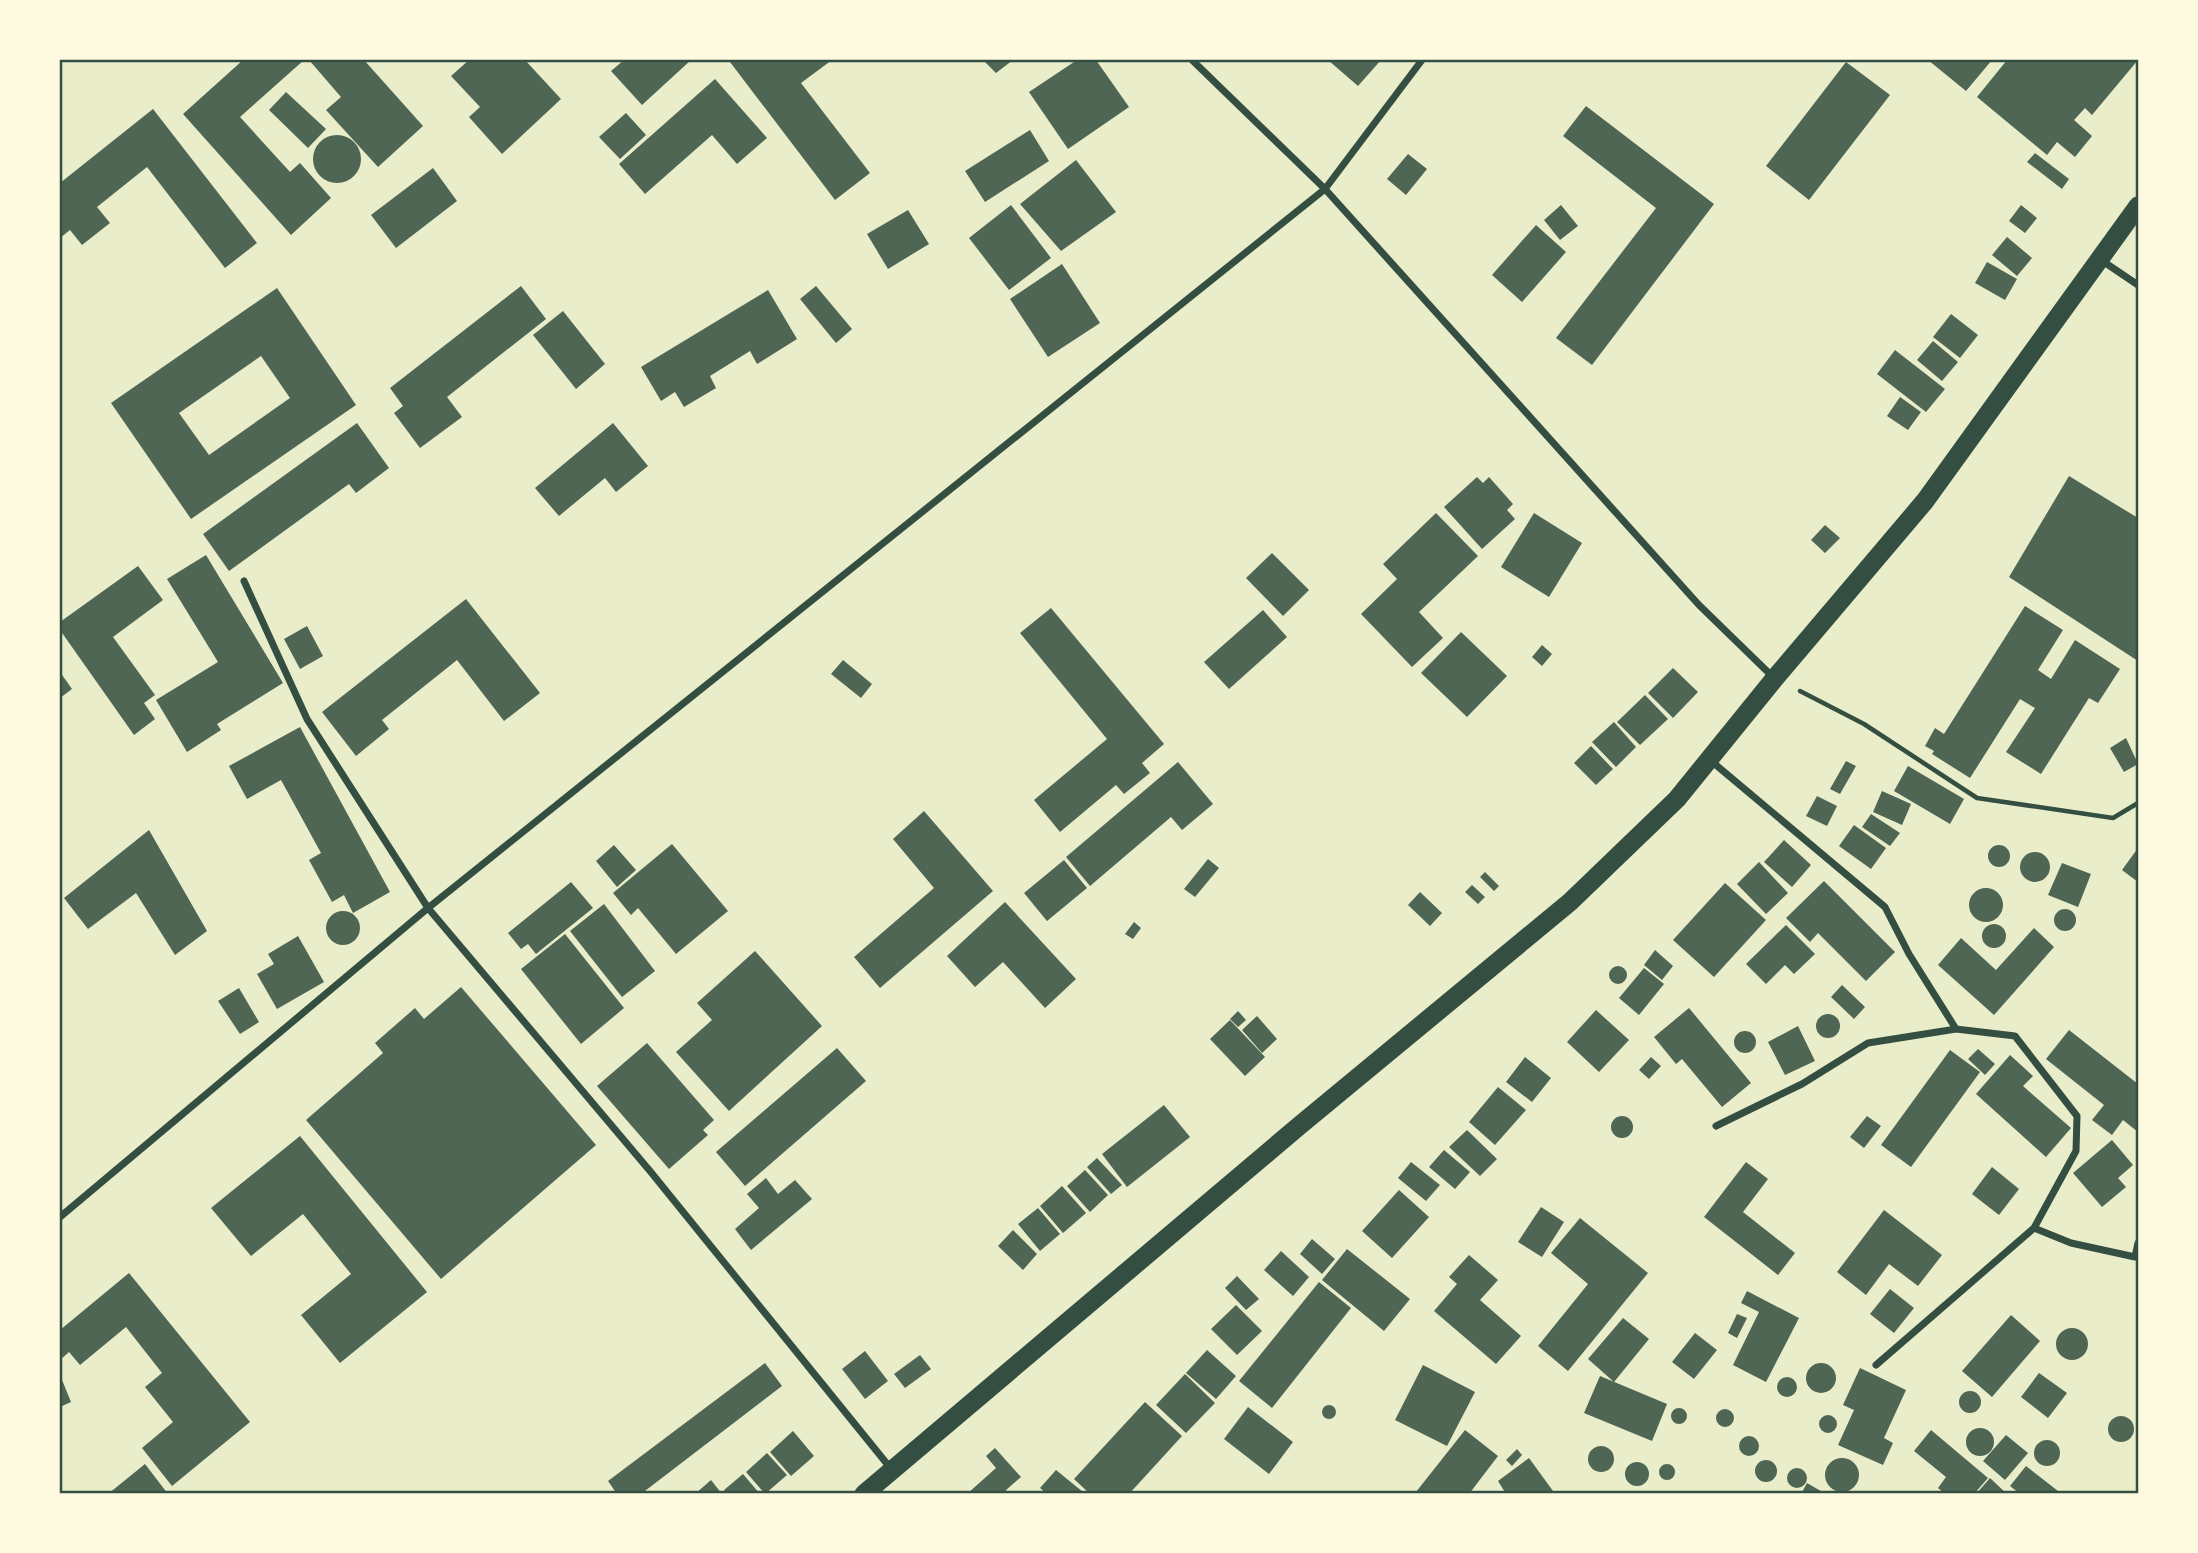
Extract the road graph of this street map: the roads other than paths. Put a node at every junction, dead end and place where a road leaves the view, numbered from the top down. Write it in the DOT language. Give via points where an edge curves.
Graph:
graph roads {
  1 [pos="1192,60"];
  2 [pos="1422,60"];
  3 [pos="1325,189"];
  4 [pos="2138,206"];
  5 [pos="2101,260"];
  6 [pos="2138,285"];
  7 [pos="244,581"];
  8 [pos="1775,678"];
  9 [pos="1709,759"];
  10 [pos="428,908"];
  11 [pos="1956,1029"];
  12 [pos="1716,1126"];
  13 [pos="60,1217"];
  14 [pos="2034,1228"];
  15 [pos="2138,1243"];
  16 [pos="2136,1261"];
  17 [pos="1876,1365"];
  18 [pos="892,1471"];
  19 [pos="864,1493"];
  1 -- 3 [label="street"];
  2 -- 3 [label="street"];
  3 -- 8 [label="street" via="1699,604"];
  3 -- 10 [label="street"];
  4 -- 5 [label="highway"];
  5 -- 6 [label="street"];
  5 -- 8 [label="highway" via="1925,501"];
  7 -- 10 [label="street" via="307,719"];
  8 -- 9 [label="highway"];
  9 -- 11 [label="street" via="1885,907"];
  9 -- 18 [label="highway" via="1677,799 1570,902"];
  10 -- 13 [label="street"];
  10 -- 18 [label="street" via="650,1171"];
  11 -- 12 [label="street" via="1868,1043 1802,1084"];
  11 -- 14 [label="street" via="2015,1036 2077,1116 2076,1151"];
  14 -- 16 [label="street"];
  14 -- 17 [label="street"];
  15 -- 16 [label="street"];
  18 -- 19 [label="highway"];
}
